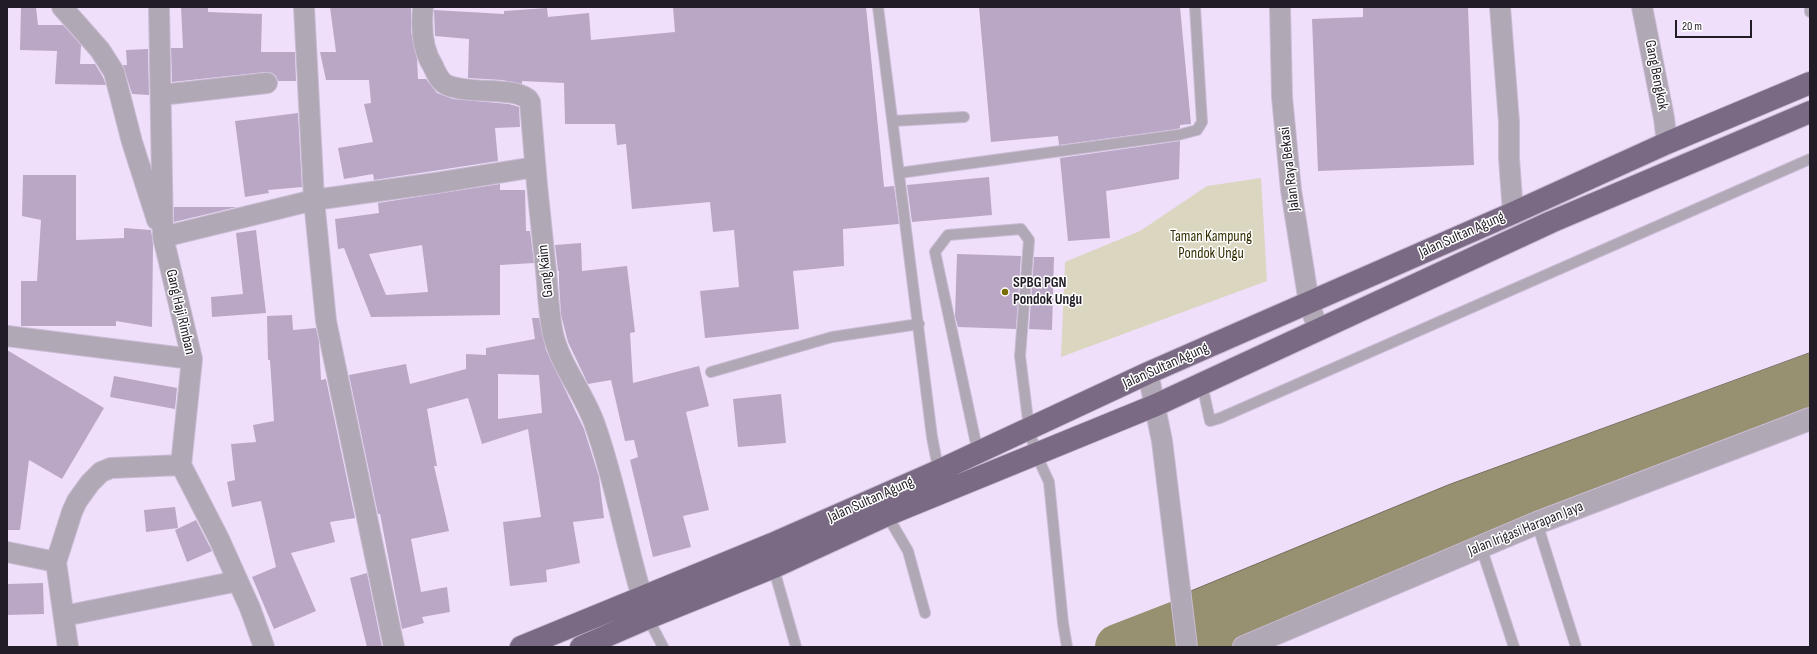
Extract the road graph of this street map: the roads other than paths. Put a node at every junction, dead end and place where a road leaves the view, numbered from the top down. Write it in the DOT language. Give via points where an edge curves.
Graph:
graph roads {
  1 [pos="62,7"];
  2 [pos="159,7"];
  3 [pos="304,7"];
  4 [pos="423,7"];
  5 [pos="878,7"];
  6 [pos="1195,7"];
  7 [pos="1280,7"];
  8 [pos="1500,7"];
  9 [pos="1642,7"];
  10 [pos="1810,7"];
  11 [pos="1810,12"];
  12 [pos="267,83"];
  13 [pos="1810,83"];
  14 [pos="161,95"];
  15 [pos="1810,112"];
  16 [pos="964,117"];
  17 [pos="893,121"];
  18 [pos="1666,143"];
  19 [pos="1810,159"];
  20 [pos="534,167"];
  21 [pos="899,173"];
  22 [pos="314,200"];
  23 [pos="1513,213"];
  24 [pos="163,237"];
  25 [pos="1309,303"];
  26 [pos="919,324"];
  27 [pos="1318,329"];
  28 [pos="7,336"];
  29 [pos="192,359"];
  30 [pos="711,372"];
  31 [pos="1148,373"];
  32 [pos="1202,384"];
  33 [pos="1156,405"];
  34 [pos="1810,419"];
  35 [pos="1029,428"];
  36 [pos="978,453"];
  37 [pos="1036,454"];
  38 [pos="181,465"];
  39 [pos="938,471"];
  40 [pos="945,492"];
  41 [pos="887,515"];
  42 [pos="1537,523"];
  43 [pos="1481,547"];
  44 [pos="7,552"];
  45 [pos="773,555"];
  46 [pos="56,562"];
  47 [pos="238,581"];
  48 [pos="642,597"];
  49 [pos="925,613"];
  50 [pos="64,616"];
  51 [pos="648,618"];
  52 [pos="587,646"];
  53 [pos="68,647"];
  54 [pos="264,647"];
  55 [pos="394,647"];
  56 [pos="521,647"];
  57 [pos="663,647"];
  58 [pos="796,647"];
  59 [pos="1068,647"];
  60 [pos="1187,647"];
  61 [pos="1244,647"];
  62 [pos="1514,647"];
  63 [pos="1576,647"];
  1 -- 24 [label="street" via="100,50 114,72 137,157"];
  2 -- 14 [label="street, Gang Haji Rimban"];
  3 -- 22 [label="street"];
  4 -- 20 [label="street, Gang Kaim" via="426,52 441,81 447,85 473,90 518,94 528,99"];
  5 -- 17 [label="lane"];
  6 -- 21 [label="lane" via="1202,122 1197,130 1170,136"];
  7 -- 25 [label="street, Jalan Raya Bekasi" via="1285,137"];
  8 -- 23 [label="street"];
  9 -- 18 [label="street, Gang Bengkok" via="1664,118"];
  10 -- 11 [label="lane"];
  12 -- 14 [label="street"];
  13 -- 18 [label="highway, Jalan Sultan Agung"];
  14 -- 24 [label="street, Gang Haji Rimban"];
  15 -- 27 [label="highway, Jalan Sultan Agung" via="1551,222"];
  16 -- 17 [label="lane"];
  17 -- 21 [label="lane"];
  18 -- 23 [label="highway, Jalan Sultan Agung"];
  19 -- 32 [label="lane" via="1220,418 1210,421"];
  20 -- 22 [label="street"];
  20 -- 48 [label="street, Gang Kaim" via="553,333 563,363 586,400 595,423"];
  21 -- 26 [label="lane"];
  22 -- 24 [label="street"];
  22 -- 55 [label="street" via="326,321"];
  23 -- 25 [label="highway, Jalan Sultan Agung"];
  24 -- 29 [label="street, Gang Haji Rimban"];
  25 -- 27 [label="street, Jalan Raya Bekasi"];
  25 -- 31 [label="highway, Jalan Sultan Agung"];
  26 -- 30 [label="lane" via="832,337"];
  26 -- 39 [label="lane"];
  27 -- 32 [label="highway, Jalan Sultan Agung"];
  28 -- 29 [label="street"];
  29 -- 38 [label="street, Gang Haji Rimban"];
  31 -- 33 [label="street"];
  31 -- 35 [label="highway, Jalan Sultan Agung"];
  32 -- 33 [label="highway, Jalan Sultan Agung"];
  33 -- 37 [label="highway, Jalan Sultan Agung"];
  33 -- 60 [label="street"];
  34 -- 42 [label="street, Jalan Irigasi Harapan Jaya"];
  35 -- 36 [label="highway, Jalan Sultan Agung"];
  35 -- 36 [label="lane" via="1020,356 1030,240 1021,229 948,235 935,252"];
  35 -- 37 [label="lane"];
  36 -- 39 [label="highway, Jalan Sultan Agung"];
  37 -- 40 [label="highway, Jalan Sultan Agung"];
  37 -- 59 [label="lane" via="1050,482 1063,623"];
  38 -- 46 [label="street" via="119,467 101,472 74,506"];
  38 -- 47 [label="street"];
  39 -- 40 [label="lane"];
  39 -- 45 [label="highway, Jalan Sultan Agung"];
  40 -- 41 [label="highway, Jalan Sultan Agung"];
  41 -- 45 [label="highway, Jalan Sultan Agung"];
  41 -- 49 [label="lane" via="908,550"];
  42 -- 43 [label="street, Jalan Irigasi Harapan Jaya"];
  42 -- 63 [label="lane"];
  43 -- 61 [label="street, Jalan Irigasi Harapan Jaya"];
  43 -- 62 [label="lane"];
  44 -- 46 [label="street"];
  45 -- 48 [label="highway, Jalan Sultan Agung"];
  45 -- 51 [label="highway, Jalan Sultan Agung"];
  45 -- 58 [label="lane"];
  46 -- 50 [label="street"];
  47 -- 50 [label="street"];
  47 -- 54 [label="street"];
  48 -- 51 [label="highway"];
  48 -- 56 [label="highway, Jalan Sultan Agung"];
  50 -- 53 [label="street"];
  51 -- 52 [label="highway, Jalan Sultan Agung"];
  51 -- 57 [label="lane"];
}
